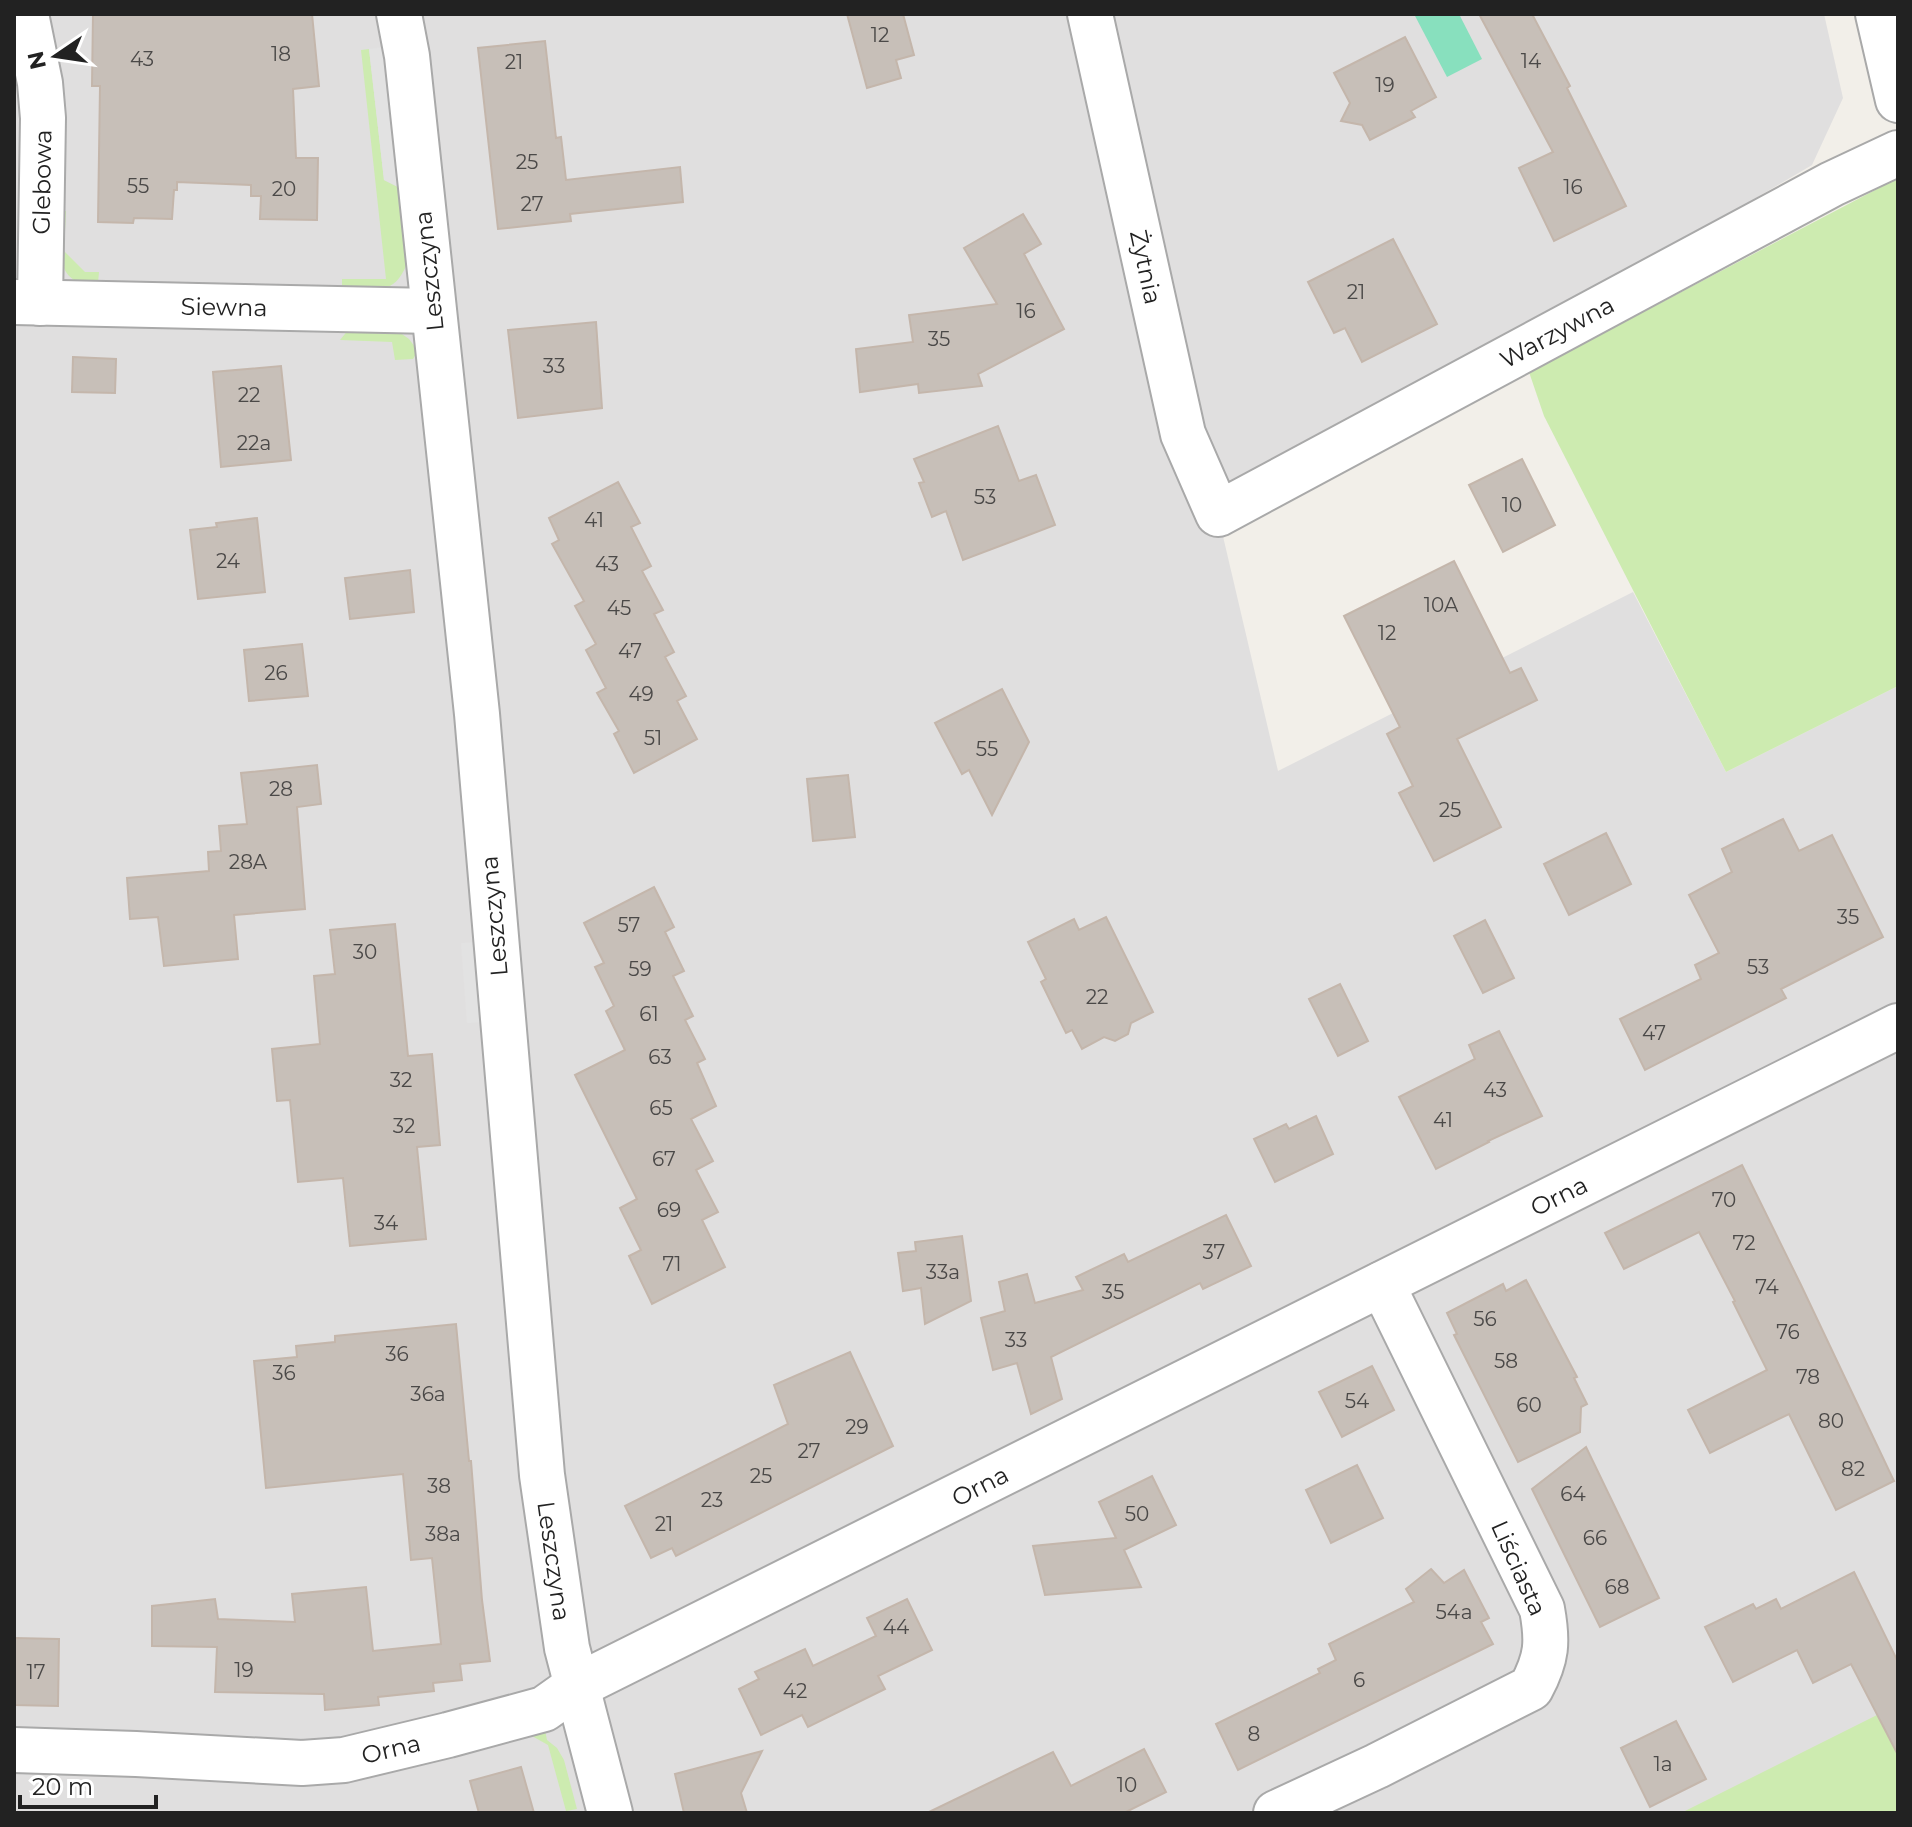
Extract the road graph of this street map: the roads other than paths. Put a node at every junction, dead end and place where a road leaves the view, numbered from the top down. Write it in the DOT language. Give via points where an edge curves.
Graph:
graph roads {
  1 [pos="26,14"];
  2 [pos="399,14"];
  3 [pos="1090,14"];
  4 [pos="1878,14"];
  5 [pos="1898,100"];
  6 [pos="1898,153"];
  7 [pos="27,302"];
  8 [pos="433,311"];
  9 [pos="1218,514"];
  10 [pos="1898,1026"];
  11 [pos="1382,1284"];
  12 [pos="575,1687"];
  13 [pos="14,1750"];
  14 [pos="610,1813"];
  15 [pos="1276,1813"];
  1 -- 7 [label="street, Glebowa" via="43,118"];
  2 -- 8 [label="street, Leszczyna"];
  3 -- 9 [label="street, Żytnia" via="1183,434"];
  4 -- 5 [label="street"];
  6 -- 9 [label="street, Warzywna"];
  7 -- 8 [label="street, Siewna"];
  8 -- 12 [label="street, Leszczyna" via="477,714 542,1475"];
  10 -- 11 [label="street, Orna"];
  11 -- 12 [label="street, Orna"];
  11 -- 15 [label="street, Liściasta" via="1542,1609 1543,1665 1531,1688"];
  12 -- 13 [label="street, Orna" via="544,1709 344,1760 302,1763"];
  12 -- 14 [label="street, Leszczyna"];
}
